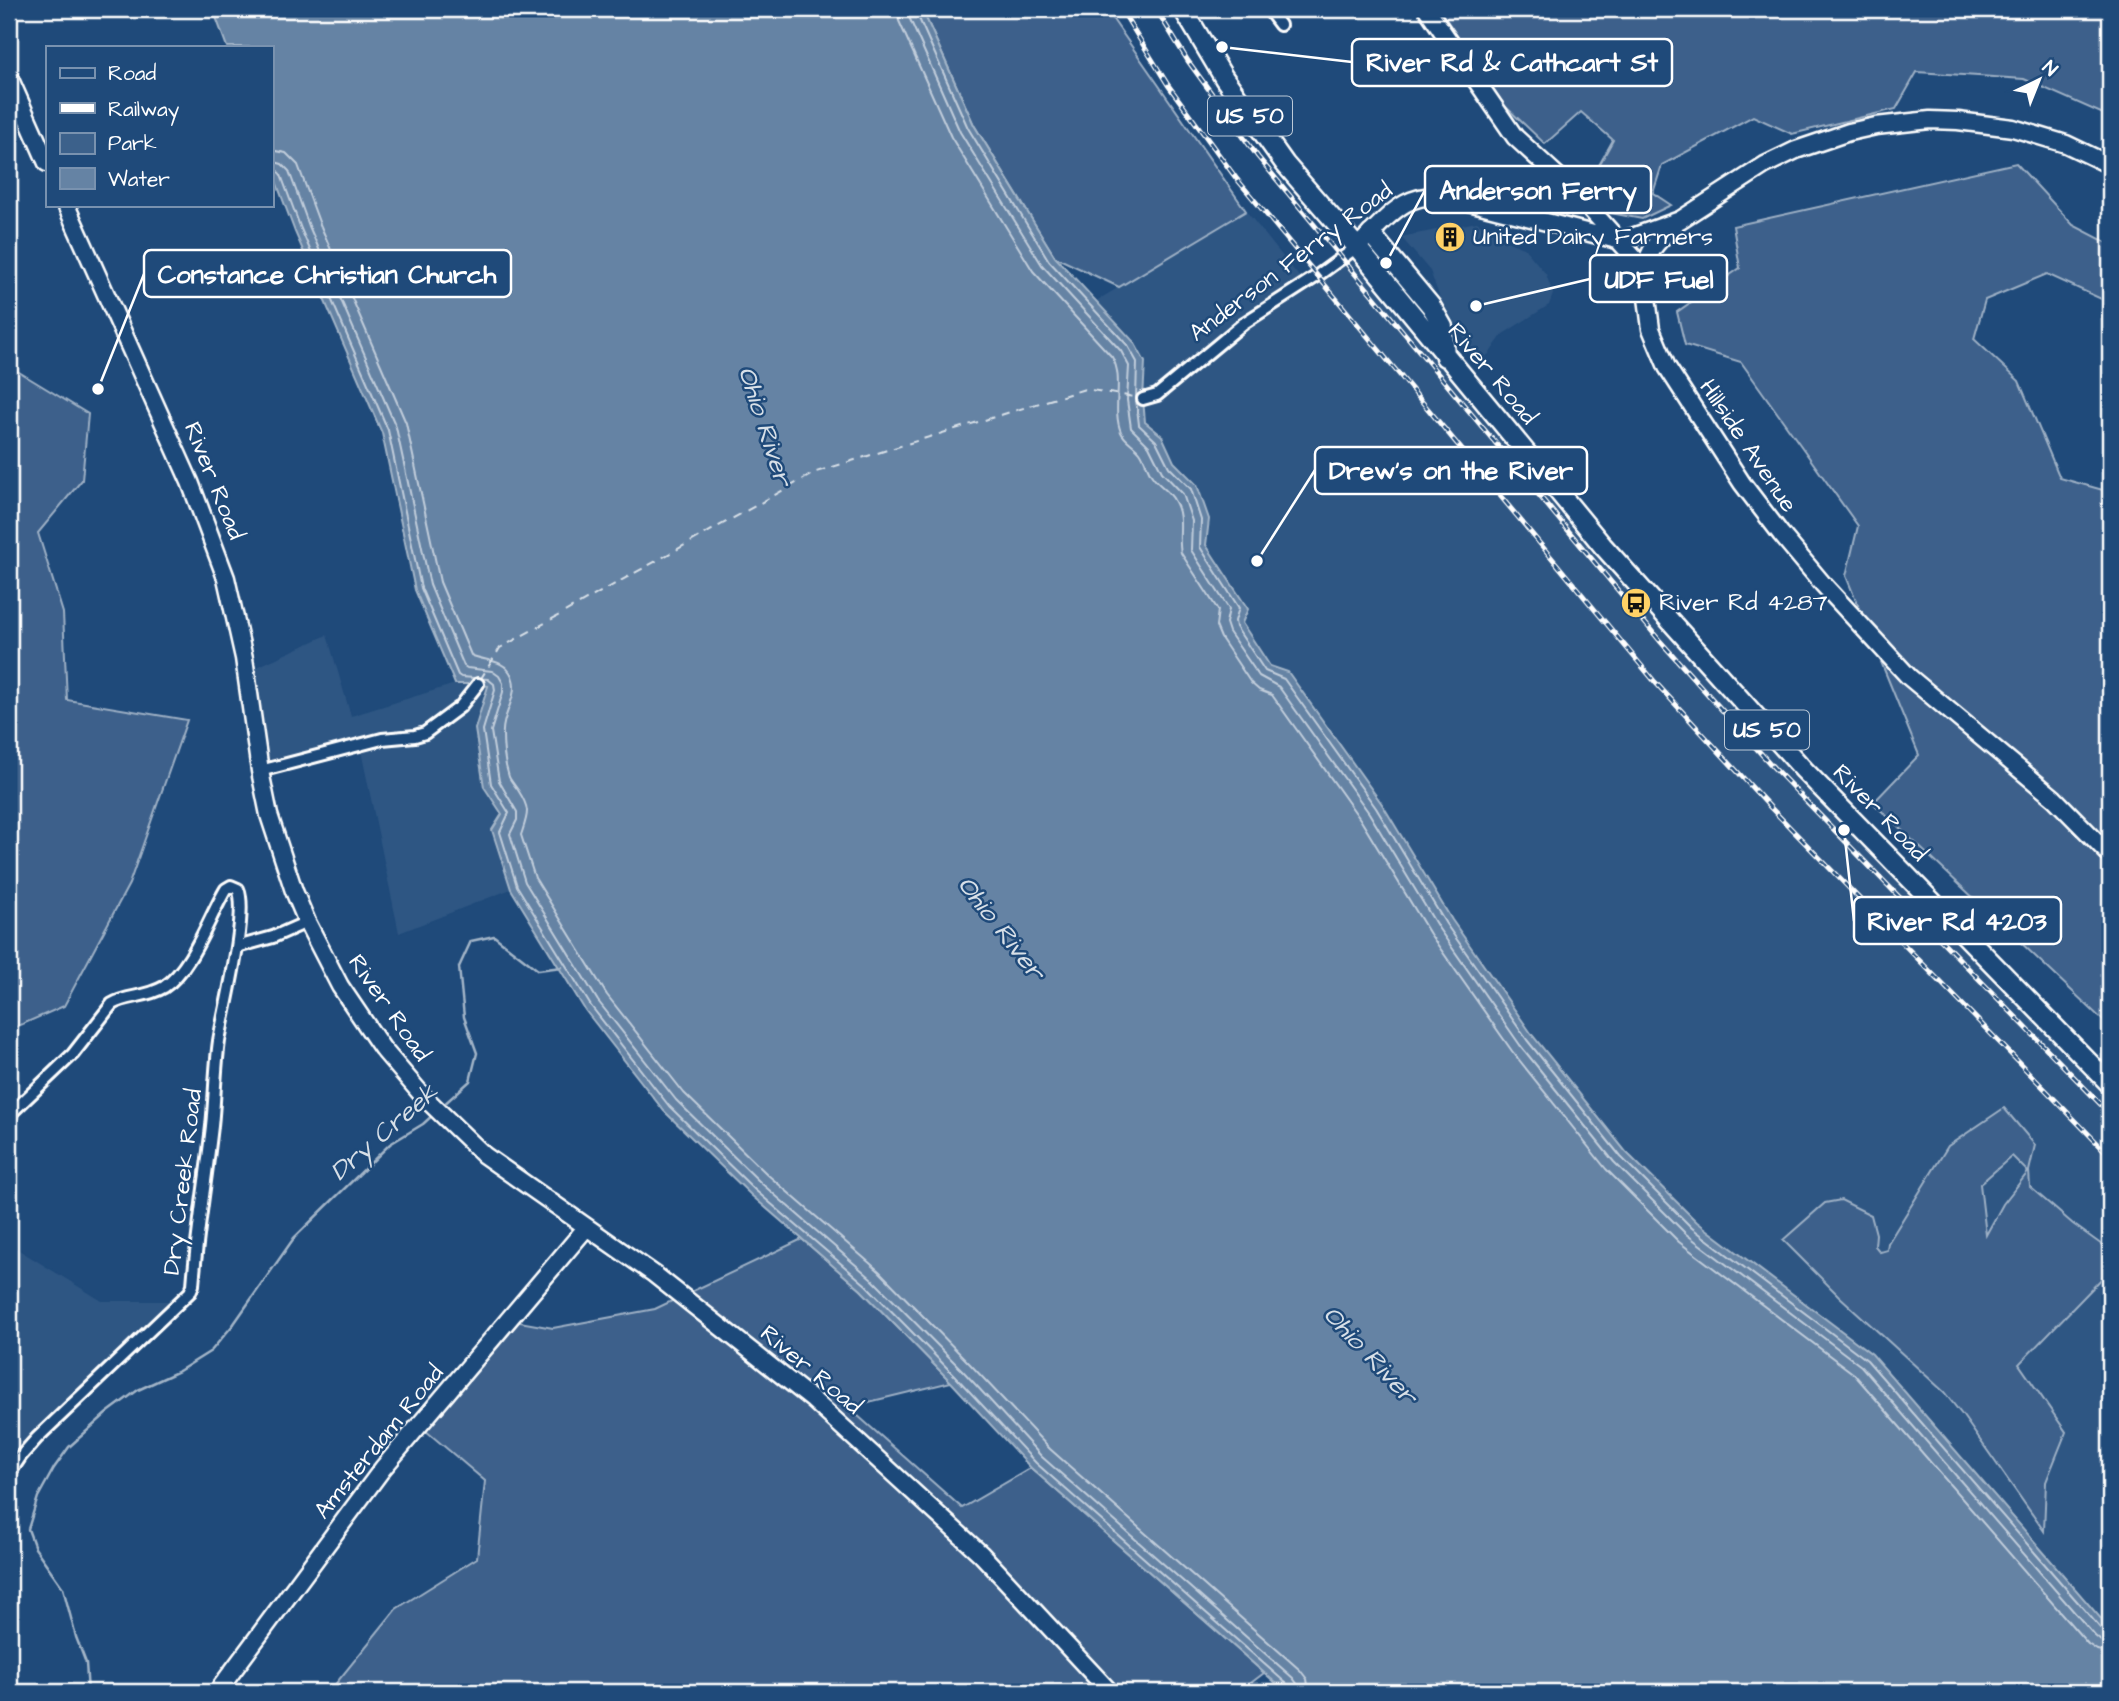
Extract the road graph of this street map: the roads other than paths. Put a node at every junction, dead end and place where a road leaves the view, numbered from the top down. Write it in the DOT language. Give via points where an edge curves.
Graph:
graph roads {
  1 [pos="1183,9"];
  2 [pos="1268,9"];
  3 [pos="1427,9"];
  4 [pos="1280,25"];
  5 [pos="9,77"];
  6 [pos="46,161"];
  7 [pos="2110,165"];
  8 [pos="66,206"];
  9 [pos="1588,206"];
  10 [pos="1680,220"];
  11 [pos="1576,230"];
  12 [pos="1371,234"];
  13 [pos="1621,242"];
  14 [pos="1357,247"];
  15 [pos="1644,274"];
  16 [pos="1445,356"];
  17 [pos="1143,399"];
  18 [pos="478,684"];
  19 [pos="260,771"];
  20 [pos="2110,855"];
  21 [pos="307,922"];
  22 [pos="237,947"];
  23 [pos="2110,1084"];
  24 [pos="9,1115"];
  25 [pos="586,1228"];
  26 [pos="9,1474"];
  27 [pos="217,1692"];
  28 [pos="1110,1692"];
  1 -- 14 [label="main road, River Road / US 50" via="1255,124"];
  2 -- 4 [label="street"];
  3 -- 9 [label="main road, Hillside Avenue" via="1515,137"];
  5 -- 6 [label="main road"];
  7 -- 10 [label="main road" via="2066,144 2013,128 1958,121 1903,122 1849,132 1796,150"];
  8 -- 19 [label="main road, River Road" via="190,482 226,578 244,658"];
  9 -- 11 [label="main road"];
  9 -- 13 [label="main road, Hillside Avenue"];
  10 -- 13 [label="main road"];
  10 -- 15 [label="main road" via="1647,256"];
  11 -- 12 [label="main road, Anderson Ferry Road" via="1432,195 1401,204"];
  11 -- 13 [label="main road, Anderson Ferry Road"];
  12 -- 14 [label="main road, Anderson Ferry Road"];
  12 -- 16 [label="main road" via="1431,306 1443,327"];
  13 -- 15 [label="main road, Hillside Avenue"];
  14 -- 16 [label="main road, River Road / US 50"];
  14 -- 17 [label="street, Anderson Ferry Road" via="1244,323 1157,395"];
  15 -- 20 [label="main road, Hillside Avenue" via="1651,329 1667,367 1781,534 1909,677 2054,798"];
  16 -- 23 [label="main road, River Road / US 50" via="1705,662"];
  18 -- 19 [label="street" via="460,707 425,733 382,739"];
  19 -- 21 [label="main road, River Road" via="276,838"];
  21 -- 22 [label="street"];
  21 -- 25 [label="main road, River Road" via="340,986 382,1048 423,1096 484,1155"];
  22 -- 24 [label="street, Dry Creek Road" via="240,892 231,886 173,979 148,995 112,1004 73,1054"];
  22 -- 26 [label="street, Dry Creek Road" via="219,1043 190,1292 37,1438"];
  25 -- 27 [label="main road, Amsterdam Road" via="383,1468"];
  25 -- 28 [label="main road, River Road" via="654,1274 813,1399 981,1554"];
}
